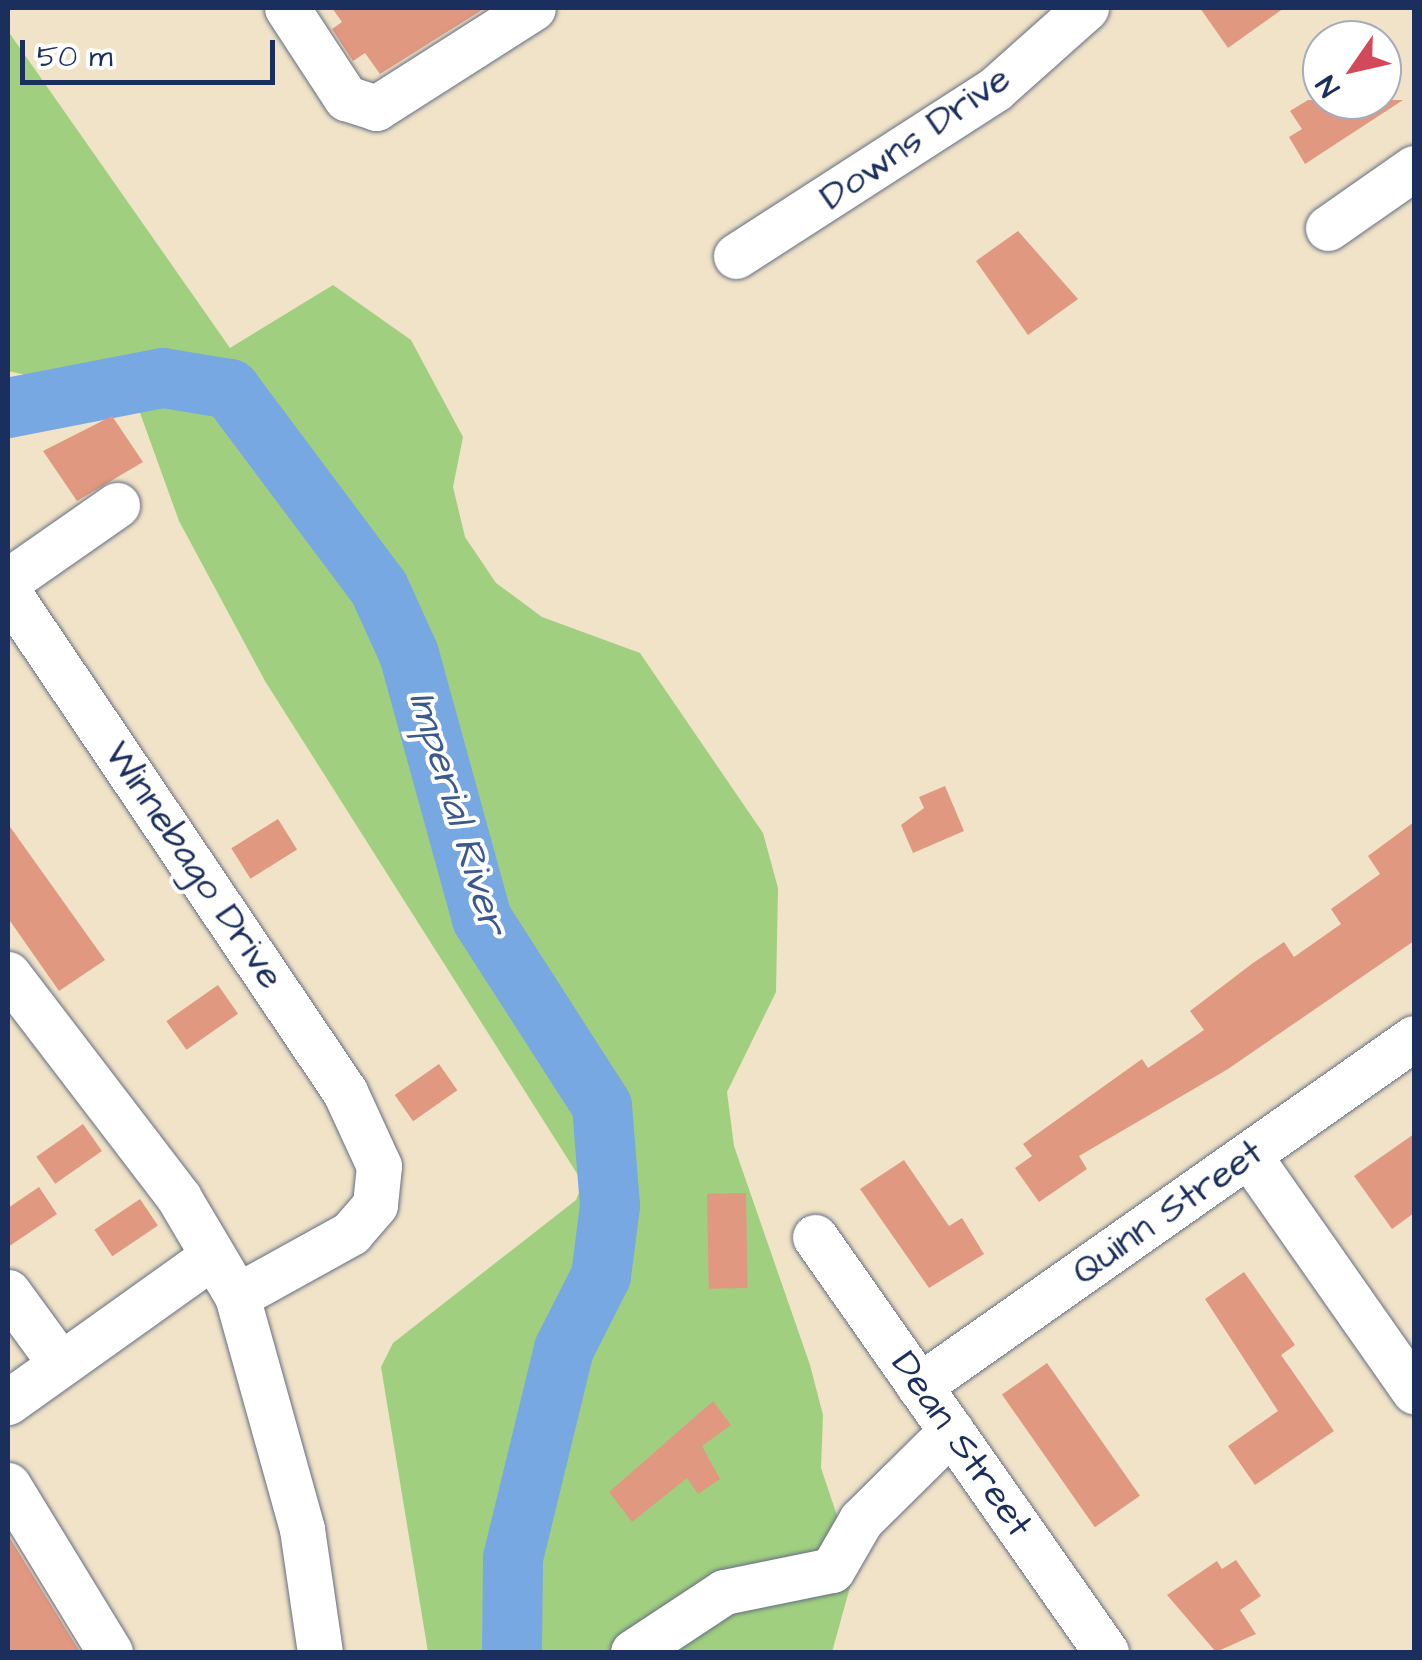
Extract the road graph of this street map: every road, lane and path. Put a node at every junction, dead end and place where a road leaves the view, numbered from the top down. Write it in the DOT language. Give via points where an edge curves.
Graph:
graph roads {
  1 [pos="533,8"];
  2 [pos="1086,8"];
  3 [pos="296,10"];
  4 [pos="1414,168"];
  5 [pos="1328,228"];
  6 [pos="736,256"];
  7 [pos="117,505"];
  8 [pos="8,581"];
  9 [pos="8,592"];
  10 [pos="8,974"];
  11 [pos="1414,1038"];
  12 [pos="1250,1156"];
  13 [pos="815,1237"];
  14 [pos="210,1257"];
  15 [pos="8,1292"];
  16 [pos="238,1296"];
  17 [pos="59,1362"];
  18 [pos="920,1386"];
  19 [pos="1414,1391"];
  20 [pos="8,1402"];
  21 [pos="951,1432"];
  22 [pos="8,1485"];
  23 [pos="110,1652"];
  24 [pos="320,1652"];
  25 [pos="634,1652"];
  26 [pos="1106,1652"];
  1 -- 3 [label="street" via="376,108 346,98"];
  2 -- 6 [label="street, Downs Drive" via="996,90"];
  4 -- 5 [label="street"];
  7 -- 8 [label="street"];
  9 -- 16 [label="street, Winnebago Drive" via="371,1144 375,1205 351,1233"];
  10 -- 14 [label="street" via="179,1198"];
  11 -- 12 [label="street, Quinn Street"];
  12 -- 18 [label="street, Quinn Street"];
  12 -- 19 [label="street"];
  13 -- 18 [label="street, Dean Street"];
  14 -- 16 [label="street"];
  14 -- 17 [label="street"];
  15 -- 17 [label="street"];
  16 -- 24 [label="street" via="302,1529"];
  17 -- 20 [label="street"];
  18 -- 21 [label="street, Dean Street"];
  21 -- 25 [label="street" via="861,1520 832,1570 724,1592"];
  21 -- 26 [label="street, Dean Street"];
  22 -- 23 [label="street"];
}
